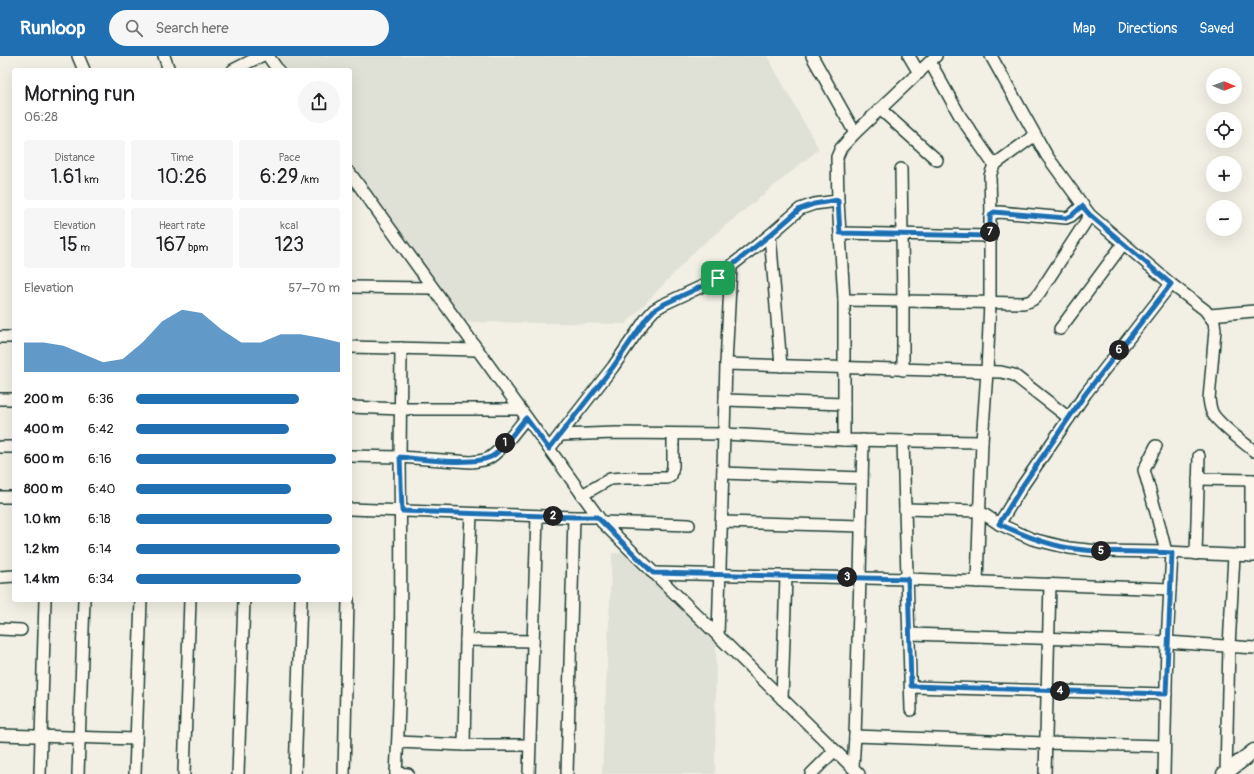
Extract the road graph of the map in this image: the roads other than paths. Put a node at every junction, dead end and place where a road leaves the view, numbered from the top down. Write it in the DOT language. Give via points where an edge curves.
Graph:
graph roads {
  1 [pos="78,56"];
  2 [pos="165,56"];
  3 [pos="261,56"];
  4 [pos="268,56"];
  5 [pos="812,56"];
  6 [pos="909,56"];
  7 [pos="991,56"];
  8 [pos="933,59"];
  9 [pos="83,68"];
  10 [pos="168,68"];
  11 [pos="237,68"];
  12 [pos="277,68"];
  13 [pos="919,73"];
  14 [pos="880,109"];
  15 [pos="855,133"];
  16 [pos="1035,135"];
  17 [pos="937,160"];
  18 [pos="994,165"];
  19 [pos="901,169"];
  20 [pos="352,176"];
  21 [pos="838,200"];
  22 [pos="1082,206"];
  23 [pos="991,214"];
  24 [pos="1090,215"];
  25 [pos="840,233"];
  26 [pos="902,233"];
  27 [pos="770,235"];
  28 [pos="990,236"];
  29 [pos="1123,244"];
  30 [pos="731,266"];
  31 [pos="1171,284"];
  32 [pos="352,287"];
  33 [pos="432,288"];
  34 [pos="844,300"];
  35 [pos="903,301"];
  36 [pos="990,302"];
  37 [pos="1254,311"];
  38 [pos="1210,315"];
  39 [pos="1060,329"];
  40 [pos="0,337"];
  41 [pos="12,337"];
  42 [pos="352,347"];
  43 [pos="401,348"];
  44 [pos="477,350"];
  45 [pos="726,364"];
  46 [pos="781,366"];
  47 [pos="844,367"];
  48 [pos="903,370"];
  49 [pos="987,372"];
  50 [pos="12,399"];
  51 [pos="0,400"];
  52 [pos="725,400"];
  53 [pos="844,404"];
  54 [pos="352,407"];
  55 [pos="401,409"];
  56 [pos="523,413"];
  57 [pos="1069,418"];
  58 [pos="673,434"];
  59 [pos="724,434"];
  60 [pos="560,435"];
  61 [pos="844,440"];
  62 [pos="863,440"];
  63 [pos="903,441"];
  64 [pos="982,442"];
  65 [pos="1156,446"];
  66 [pos="0,447"];
  67 [pos="12,447"];
  68 [pos="549,449"];
  69 [pos="1254,451"];
  70 [pos="352,456"];
  71 [pos="1199,456"];
  72 [pos="400,457"];
  73 [pos="723,473"];
  74 [pos="862,478"];
  75 [pos="1198,479"];
  76 [pos="1253,480"];
  77 [pos="582,495"];
  78 [pos="0,497"];
  79 [pos="12,497"];
  80 [pos="352,509"];
  81 [pos="905,509"];
  82 [pos="402,511"];
  83 [pos="980,511"];
  84 [pos="471,514"];
  85 [pos="537,516"];
  86 [pos="574,517"];
  87 [pos="599,520"];
  88 [pos="721,522"];
  89 [pos="999,524"];
  90 [pos="689,525"];
  91 [pos="861,526"];
  92 [pos="1169,553"];
  93 [pos="1196,554"];
  94 [pos="1234,556"];
  95 [pos="1252,556"];
  96 [pos="653,573"];
  97 [pos="720,574"];
  98 [pos="12,576"];
  99 [pos="786,576"];
  100 [pos="0,577"];
  101 [pos="860,578"];
  102 [pos="908,579"];
  103 [pos="977,582"];
  104 [pos="1050,584"];
  105 [pos="1170,589"];
  106 [pos="46,602"];
  107 [pos="84,602"];
  108 [pos="140,602"];
  109 [pos="190,602"];
  110 [pos="244,602"];
  111 [pos="301,602"];
  112 [pos="348,602"];
  113 [pos="0,629"];
  114 [pos="21,630"];
  115 [pos="909,634"];
  116 [pos="718,636"];
  117 [pos="1048,638"];
  118 [pos="466,640"];
  119 [pos="534,641"];
  120 [pos="1167,642"];
  121 [pos="1229,646"];
  122 [pos="1254,648"];
  123 [pos="911,686"];
  124 [pos="1046,690"];
  125 [pos="1166,694"];
  126 [pos="782,699"];
  127 [pos="911,710"];
  128 [pos="0,735"];
  129 [pos="42,736"];
  130 [pos="855,736"];
  131 [pos="79,738"];
  132 [pos="136,739"];
  133 [pos="398,742"];
  134 [pos="1045,744"];
  135 [pos="464,745"];
  136 [pos="529,745"];
  137 [pos="1164,746"];
  138 [pos="834,751"];
  139 [pos="1254,751"];
  140 [pos="856,771"];
  141 [pos="40,774"];
  142 [pos="78,774"];
  143 [pos="135,774"];
  144 [pos="184,774"];
  145 [pos="238,774"];
  146 [pos="295,774"];
  147 [pos="344,774"];
  148 [pos="396,774"];
  149 [pos="408,774"];
  150 [pos="529,774"];
  151 [pos="567,774"];
  152 [pos="811,774"];
  153 [pos="1045,774"];
  154 [pos="1164,774"];
  155 [pos="1225,774"];
  1 -- 9 [label="street"];
  2 -- 10 [label="street"];
  3 -- 11 [label="street"];
  4 -- 12 [label="street"];
  5 -- 15 [label="street"];
  6 -- 13 [label="street"];
  7 -- 16 [label="street"];
  8 -- 13 [label="street"];
  8 -- 18 [label="street" via="960,116"];
  13 -- 14 [label="street"];
  14 -- 15 [label="street"];
  14 -- 17 [label="street"];
  15 -- 21 [label="street" via="837,157"];
  16 -- 18 [label="street"];
  16 -- 22 [label="street"];
  18 -- 23 [label="street" via="990,176"];
  19 -- 26 [label="street"];
  20 -- 33 [label="street"];
  21 -- 25 [label="street"];
  21 -- 27 [label="street" via="800,209"];
  22 -- 23 [label="street" via="1066,218 999,212"];
  22 -- 24 [label="street"];
  23 -- 28 [label="street"];
  24 -- 29 [label="street"];
  24 -- 36 [label="street" via="1036,298 1023,303"];
  25 -- 26 [label="street"];
  25 -- 34 [label="street"];
  26 -- 28 [label="street"];
  26 -- 35 [label="street"];
  27 -- 30 [label="street"];
  27 -- 46 [label="street"];
  28 -- 36 [label="street"];
  29 -- 31 [label="street"];
  29 -- 39 [label="street"];
  30 -- 45 [label="street"];
  30 -- 60 [label="street" via="718,278 654,310"];
  31 -- 38 [label="street"];
  31 -- 57 [label="street"];
  32 -- 33 [label="street"];
  33 -- 44 [label="street"];
  34 -- 35 [label="street"];
  34 -- 47 [label="street"];
  35 -- 36 [label="street"];
  35 -- 48 [label="street"];
  36 -- 49 [label="street"];
  37 -- 38 [label="street"];
  38 -- 69 [label="street" via="1215,330 1210,408 1220,422"];
  40 -- 41 [label="street"];
  42 -- 43 [label="street"];
  43 -- 44 [label="street"];
  43 -- 55 [label="street"];
  44 -- 56 [label="street"];
  45 -- 46 [label="street"];
  45 -- 52 [label="street"];
  46 -- 47 [label="street"];
  47 -- 48 [label="street"];
  47 -- 53 [label="street"];
  48 -- 49 [label="street"];
  49 -- 57 [label="street" via="1014,375"];
  49 -- 64 [label="street"];
  50 -- 51 [label="street"];
  52 -- 53 [label="street"];
  52 -- 59 [label="street"];
  53 -- 61 [label="street"];
  54 -- 55 [label="street"];
  55 -- 56 [label="street"];
  55 -- 72 [label="street"];
  56 -- 68 [label="street"];
  56 -- 72 [label="street" via="494,454 487,459 471,462"];
  57 -- 89 [label="street"];
  58 -- 59 [label="street"];
  58 -- 60 [label="street"];
  58 -- 77 [label="street" via="671,476 610,479"];
  59 -- 61 [label="street"];
  59 -- 73 [label="street"];
  60 -- 68 [label="street"];
  61 -- 62 [label="street"];
  62 -- 63 [label="street"];
  62 -- 74 [label="street"];
  63 -- 64 [label="street"];
  63 -- 81 [label="street"];
  64 -- 83 [label="street"];
  65 -- 92 [label="street" via="1144,470"];
  66 -- 67 [label="street"];
  68 -- 77 [label="street"];
  70 -- 72 [label="street"];
  71 -- 75 [label="street"];
  72 -- 82 [label="street"];
  73 -- 74 [label="street"];
  73 -- 88 [label="street"];
  74 -- 91 [label="street"];
  75 -- 76 [label="street"];
  75 -- 93 [label="street"];
  76 -- 95 [label="street"];
  77 -- 87 [label="street"];
  78 -- 79 [label="street"];
  80 -- 82 [label="street"];
  81 -- 83 [label="street"];
  81 -- 102 [label="street"];
  82 -- 84 [label="street"];
  82 -- 133 [label="street"];
  83 -- 89 [label="street"];
  83 -- 103 [label="street"];
  84 -- 85 [label="street"];
  84 -- 118 [label="street"];
  85 -- 86 [label="street"];
  85 -- 119 [label="street"];
  86 -- 87 [label="street"];
  86 -- 151 [label="street"];
  87 -- 90 [label="street"];
  87 -- 96 [label="street"];
  88 -- 91 [label="street"];
  88 -- 97 [label="street"];
  89 -- 92 [label="street" via="1032,539 1069,548"];
  91 -- 101 [label="street"];
  92 -- 93 [label="street"];
  92 -- 105 [label="street"];
  93 -- 94 [label="street"];
  94 -- 95 [label="street"];
  94 -- 121 [label="street"];
  96 -- 97 [label="street"];
  96 -- 116 [label="street"];
  97 -- 99 [label="street"];
  97 -- 116 [label="street"];
  98 -- 100 [label="street"];
  99 -- 101 [label="street"];
  99 -- 126 [label="street"];
  101 -- 102 [label="street"];
  101 -- 130 [label="street"];
  102 -- 103 [label="street"];
  102 -- 115 [label="street"];
  103 -- 104 [label="street"];
  104 -- 105 [label="street"];
  104 -- 117 [label="street"];
  105 -- 120 [label="street"];
  106 -- 129 [label="street"];
  107 -- 131 [label="street"];
  108 -- 132 [label="street"];
  109 -- 144 [label="street"];
  110 -- 145 [label="street"];
  111 -- 146 [label="street"];
  112 -- 147 [label="street"];
  113 -- 114 [label="street"];
  115 -- 117 [label="street"];
  115 -- 123 [label="street"];
  116 -- 126 [label="street"];
  117 -- 120 [label="street"];
  117 -- 124 [label="street"];
  118 -- 119 [label="street"];
  118 -- 135 [label="street"];
  119 -- 136 [label="street"];
  120 -- 121 [label="street"];
  120 -- 125 [label="street"];
  121 -- 122 [label="street"];
  121 -- 155 [label="street"];
  123 -- 124 [label="street"];
  123 -- 127 [label="street"];
  124 -- 125 [label="street"];
  124 -- 134 [label="street"];
  125 -- 137 [label="street"];
  126 -- 138 [label="street"];
  128 -- 129 [label="street"];
  129 -- 131 [label="street"];
  129 -- 141 [label="street"];
  130 -- 134 [label="street"];
  130 -- 140 [label="street"];
  131 -- 132 [label="street"];
  131 -- 142 [label="street"];
  132 -- 143 [label="street"];
  133 -- 135 [label="street"];
  133 -- 148 [label="street"];
  134 -- 137 [label="street"];
  134 -- 153 [label="street"];
  135 -- 136 [label="street"];
  136 -- 150 [label="street"];
  137 -- 154 [label="street"];
  138 -- 140 [label="street"];
  138 -- 152 [label="street"];
  139 -- 155 [label="street"];
  148 -- 149 [label="street"];
}
